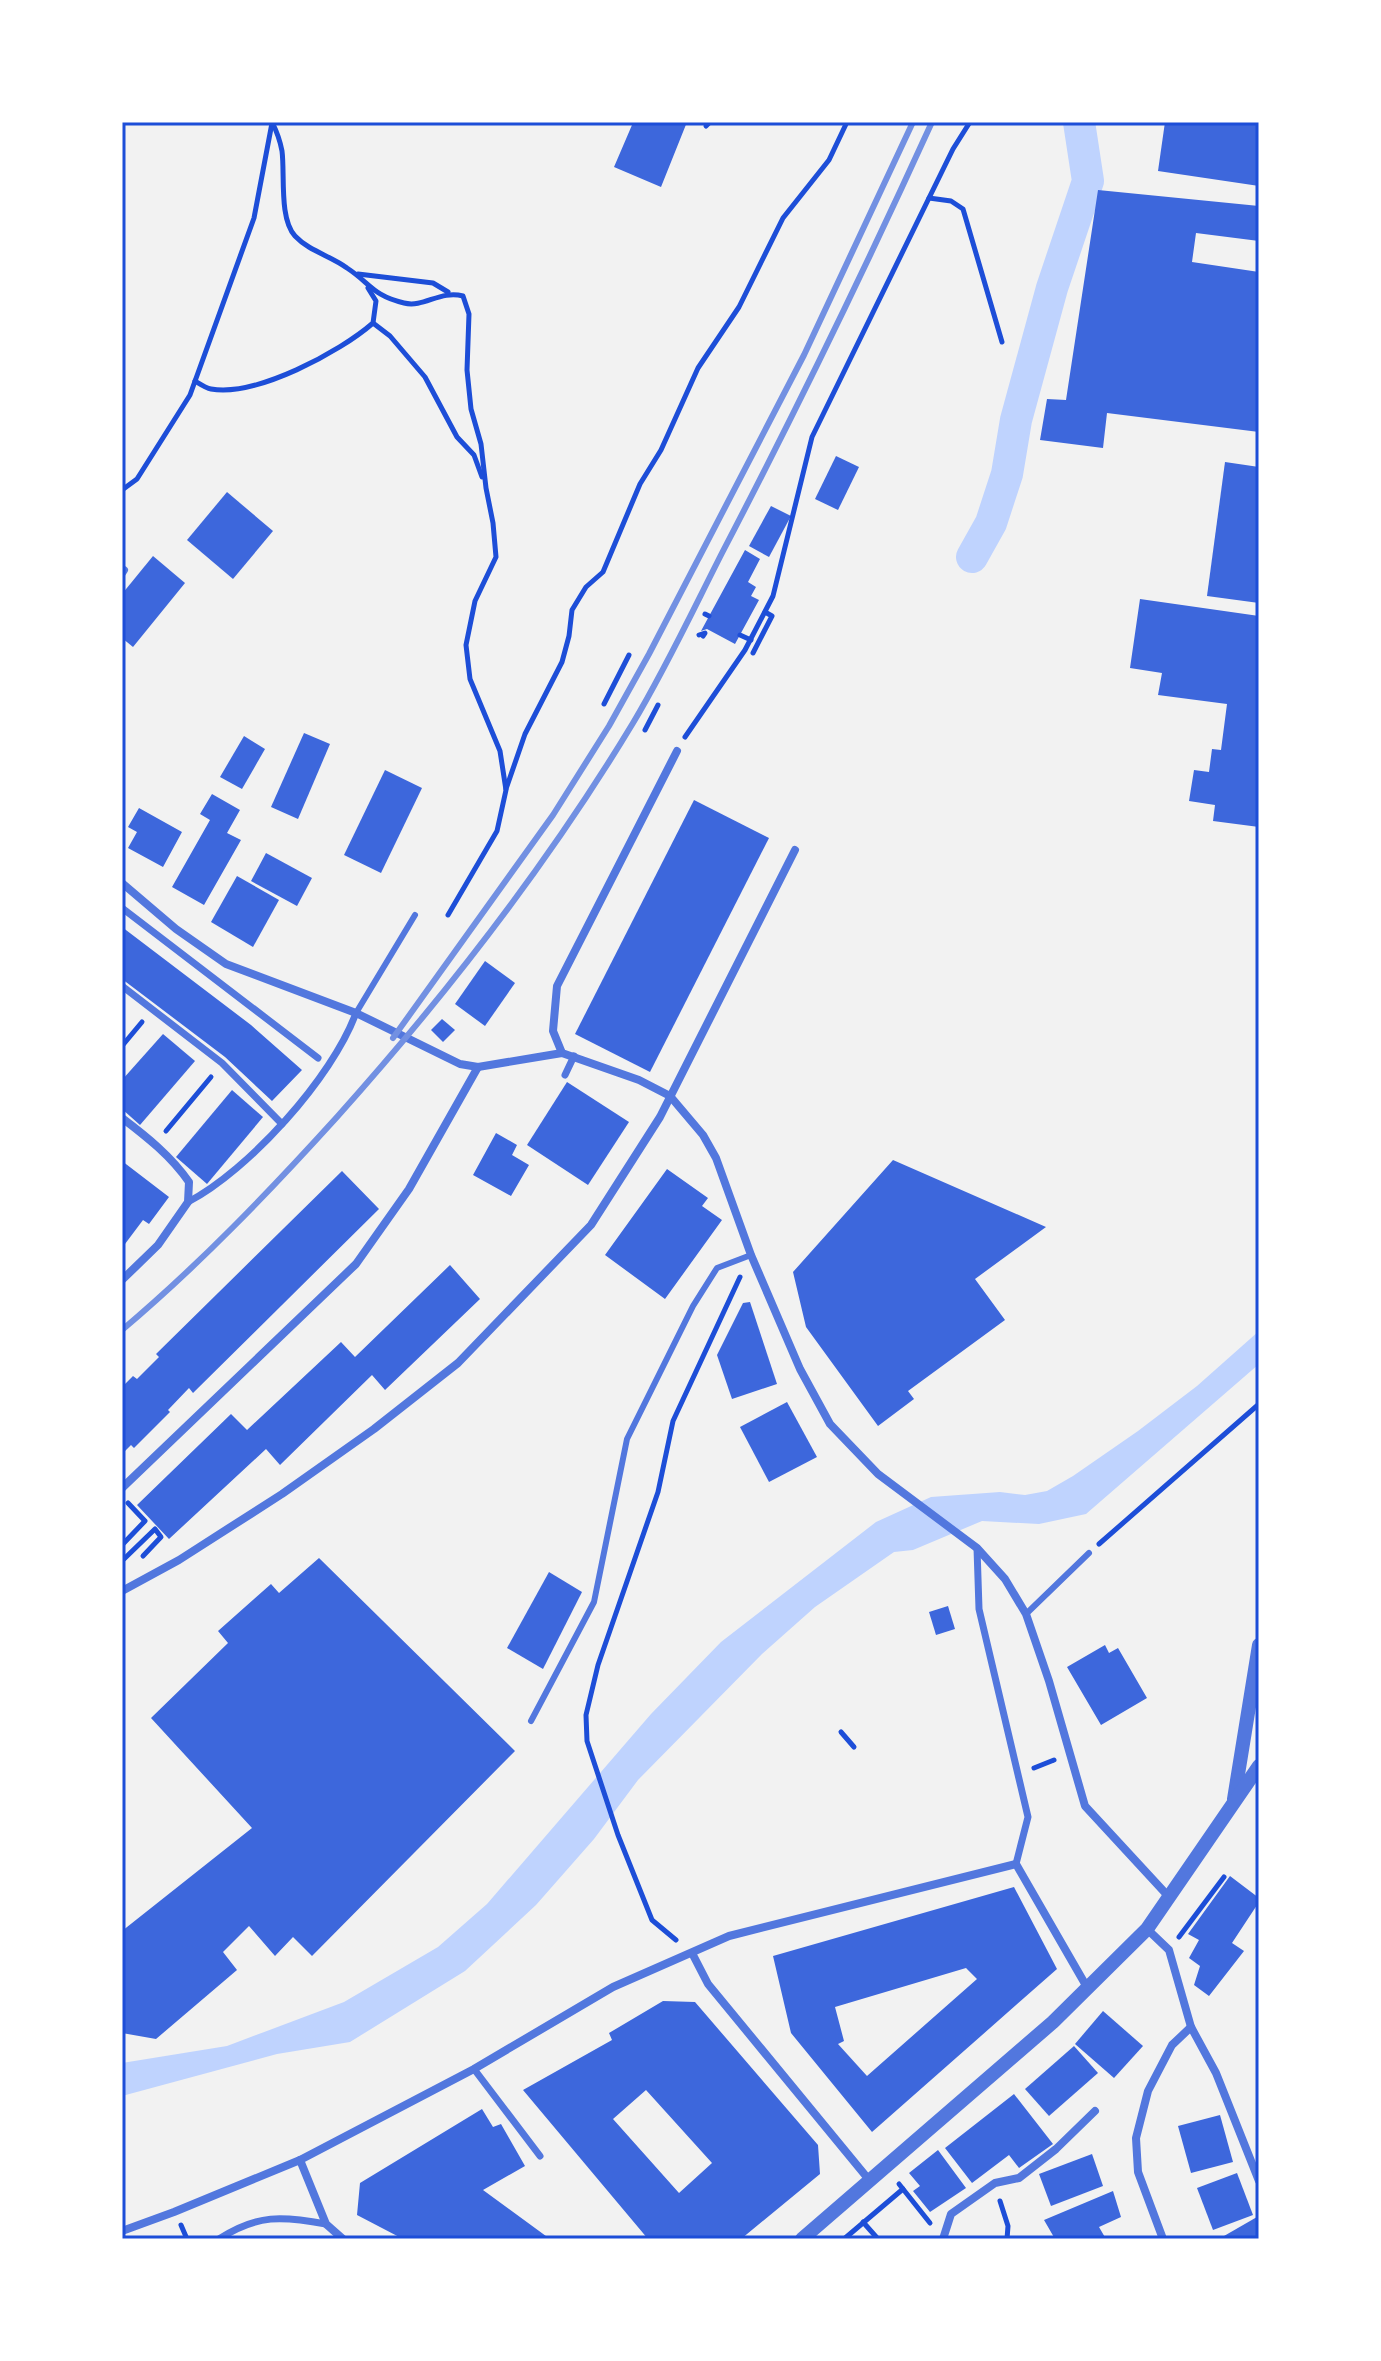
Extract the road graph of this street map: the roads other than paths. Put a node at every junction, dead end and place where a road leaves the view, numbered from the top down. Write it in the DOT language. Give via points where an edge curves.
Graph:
graph roads {
  1 [pos="677,751"];
  2 [pos="795,850"];
  3 [pos="122,883"];
  4 [pos="122,908"];
  5 [pos="415,915"];
  6 [pos="122,986"];
  7 [pos="356,1013"];
  8 [pos="562,1053"];
  9 [pos="574,1056"];
  10 [pos="318,1058"];
  11 [pos="478,1067"];
  12 [pos="565,1075"];
  13 [pos="670,1096"];
  14 [pos="122,1118"];
  15 [pos="282,1124"];
  16 [pos="188,1202"];
  17 [pos="751,1255"];
  18 [pos="122,1280"];
  19 [pos="122,1488"];
  20 [pos="977,1548"];
  21 [pos="1089,1553"];
  22 [pos="122,1591"];
  23 [pos="1026,1614"];
  24 [pos="1259,1645"];
  25 [pos="531,1721"];
  26 [pos="1259,1766"];
  27 [pos="1233,1807"];
  28 [pos="1016,1864"];
  29 [pos="1170,1898"];
  30 [pos="1147,1929"];
  31 [pos="692,1953"];
  32 [pos="1088,1989"];
  33 [pos="1191,2027"];
  34 [pos="474,2069"];
  35 [pos="1095,2111"];
  36 [pos="540,2156"];
  37 [pos="300,2160"];
  38 [pos="870,2181"];
  39 [pos="1259,2181"];
  40 [pos="326,2224"];
  41 [pos="122,2231"];
  42 [pos="940,2236"];
  43 [pos="219,2239"];
  44 [pos="343,2239"];
  45 [pos="802,2239"];
  46 [pos="1163,2239"];
  1 -- 8 [label="street" via="557,986 553,1031"];
  2 -- 13 [label="street"];
  3 -- 7 [label="street" via="226,964"];
  4 -- 10 [label="street"];
  5 -- 7 [label="lane"];
  6 -- 15 [label="street" via="222,1063"];
  7 -- 11 [label="street" via="460,1064"];
  7 -- 15 [label="street" via="324,1075"];
  8 -- 9 [label="street"];
  8 -- 11 [label="street"];
  9 -- 12 [label="street"];
  9 -- 13 [label="street"];
  11 -- 19 [label="street" via="409,1189 356,1264"];
  13 -- 17 [label="street" via="716,1158"];
  13 -- 22 [label="street" via="591,1225 458,1363 282,1494"];
  14 -- 16 [label="street" via="180,1168 189,1182"];
  15 -- 16 [label="street" via="210,1191"];
  16 -- 18 [label="street" via="158,1245"];
  17 -- 20 [label="street" via="830,1424 878,1474"];
  17 -- 25 [label="lane" via="717,1268 627,1439 594,1602"];
  20 -- 23 [label="street" via="1005,1579"];
  20 -- 28 [label="street" via="979,1609 1028,1817"];
  21 -- 23 [label="lane"];
  23 -- 29 [label="street" via="1085,1806"];
  24 -- 27 [label="street"];
  26 -- 27 [label="street"];
  27 -- 29 [label="street"];
  28 -- 31 [label="street" via="729,1936"];
  28 -- 32 [label="street"];
  29 -- 30 [label="street"];
  30 -- 32 [label="street"];
  30 -- 33 [label="street" via="1169,1950"];
  31 -- 34 [label="street" via="613,1987"];
  31 -- 38 [label="street" via="708,1984"];
  32 -- 38 [label="street"];
  33 -- 39 [label="street" via="1216,2073"];
  33 -- 46 [label="street" via="1172,2045 1148,2091 1136,2138 1138,2172"];
  34 -- 36 [label="street"];
  34 -- 37 [label="street"];
  35 -- 42 [label="street" via="1019,2178 995,2183 951,2214"];
  37 -- 40 [label="street"];
  37 -- 41 [label="street"];
  38 -- 45 [label="street"];
  40 -- 43 [label="street" via="270,2218 235,2228"];
  40 -- 44 [label="street"];
}
